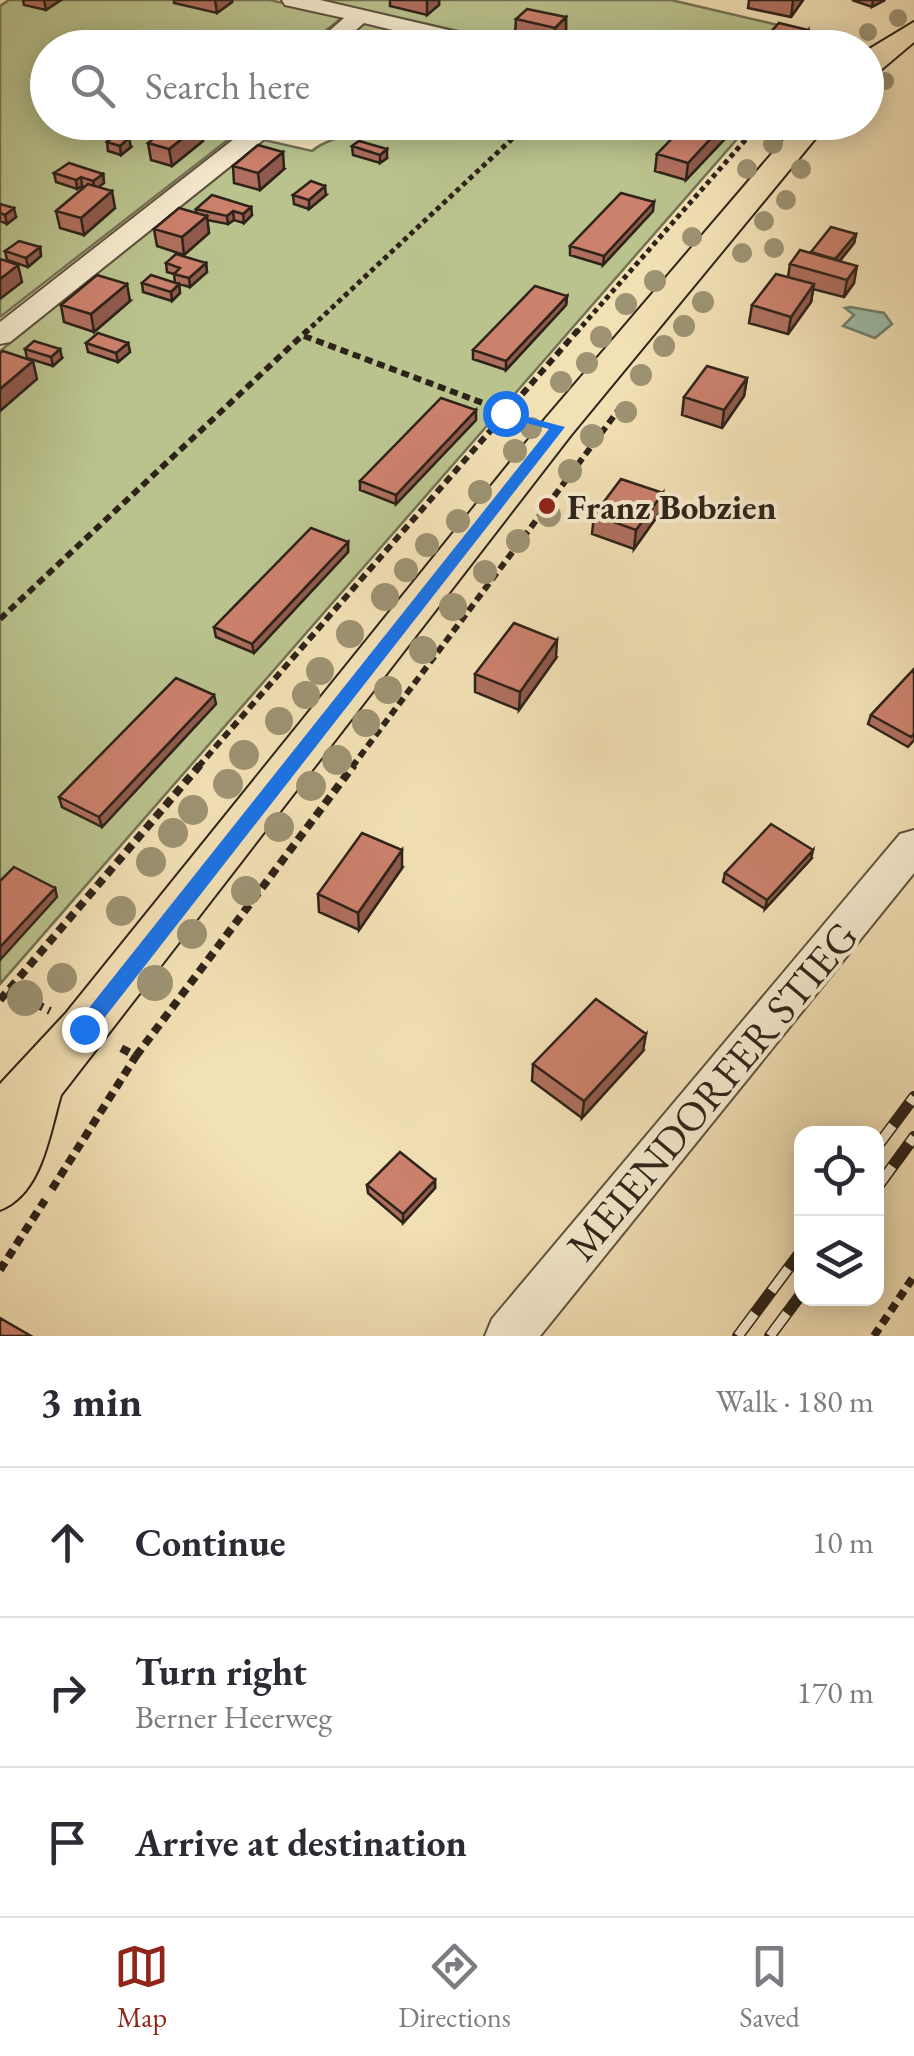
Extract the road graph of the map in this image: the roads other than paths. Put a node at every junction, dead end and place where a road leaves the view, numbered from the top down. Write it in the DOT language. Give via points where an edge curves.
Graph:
graph roads {
  1 [pos="293,0"];
  2 [pos="360,16"];
  3 [pos="343,30"];
  4 [pos="420,30"];
  5 [pos="914,30"];
  6 [pos="884,51"];
  7 [pos="246,140"];
  8 [pos="799,140"];
  9 [pos="0,336"];
  10 [pos="914,845"];
  11 [pos="19,1100"];
  12 [pos="0,1184"];
  13 [pos="509,1336"];
  1 -- 2 [label="street"];
  2 -- 3 [label="street"];
  2 -- 4 [label="street"];
  5 -- 6 [label="main road"];
  7 -- 9 [label="street"];
  8 -- 11 [label="main road" via="558,427"];
  10 -- 13 [label="street, MEIENDORFER STIEG"];
  11 -- 12 [label="main road" via="16,1156"];
}
